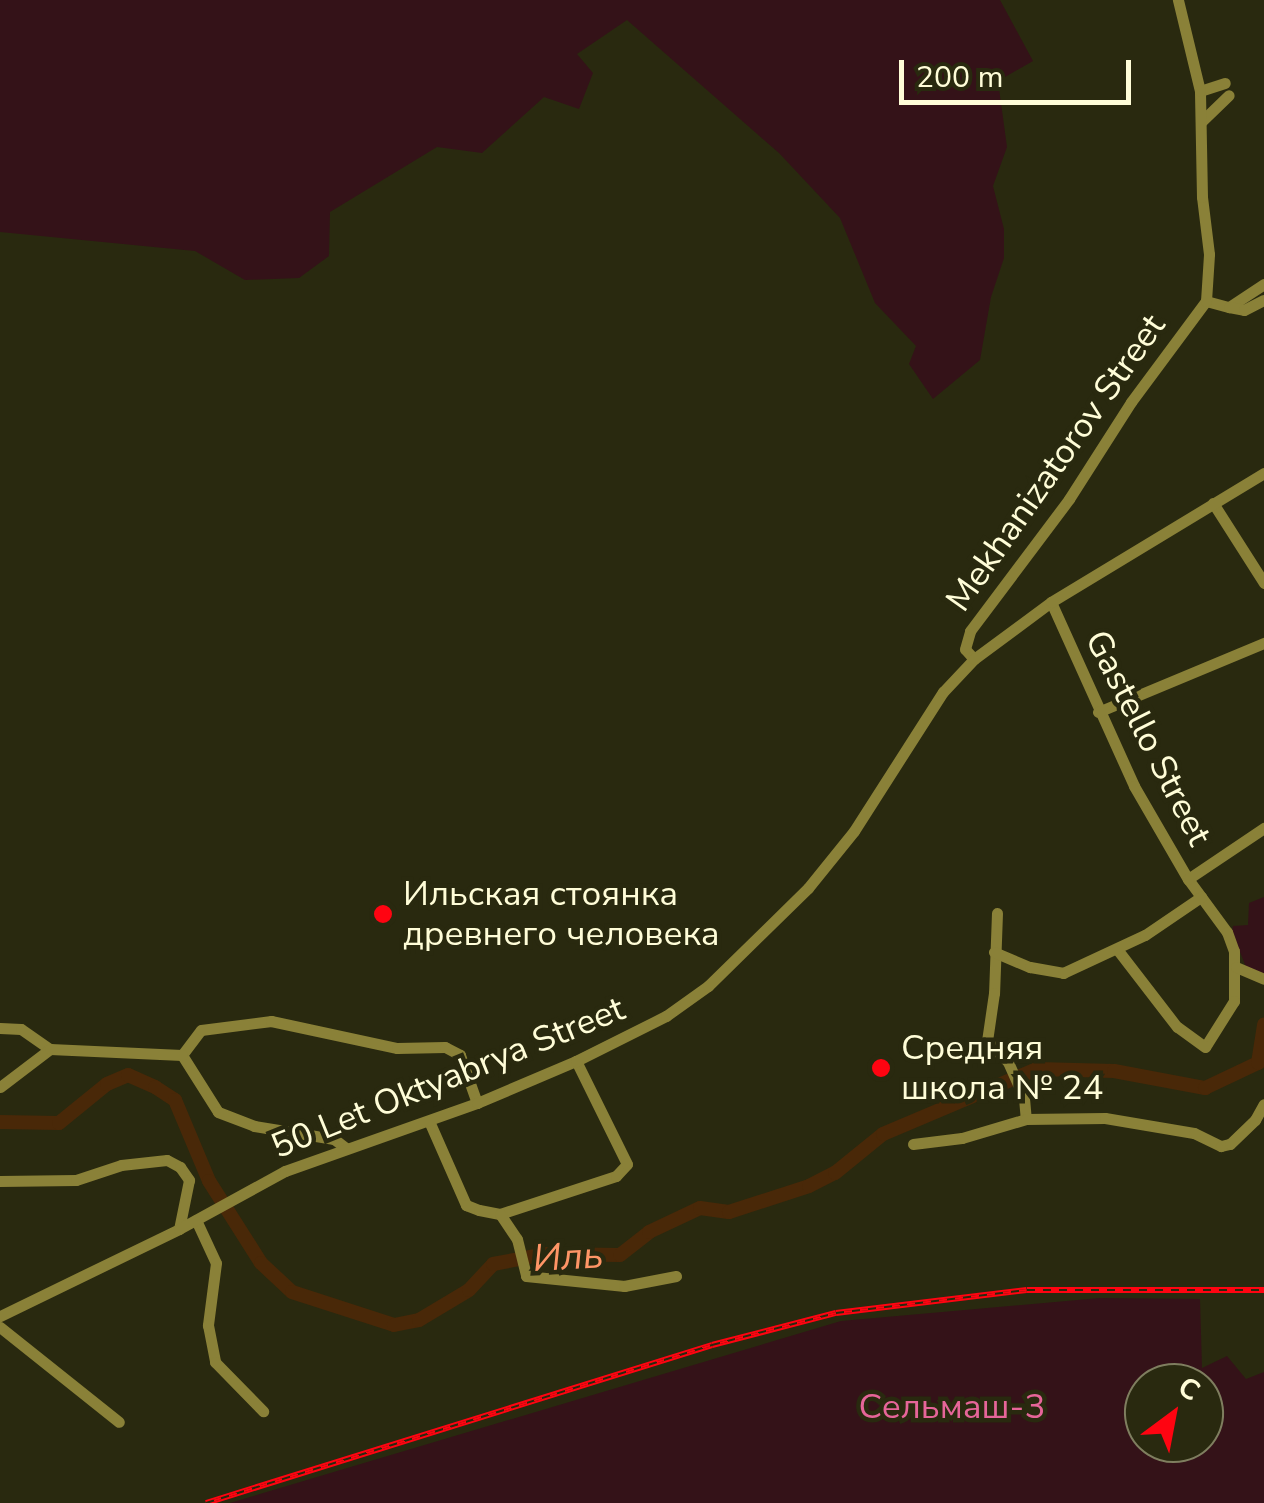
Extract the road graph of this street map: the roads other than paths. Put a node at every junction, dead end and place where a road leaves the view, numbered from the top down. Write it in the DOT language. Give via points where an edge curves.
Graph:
graph roads {
  1 [pos="1178,0"];
  2 [pos="1200,91"];
  3 [pos="1202,121"];
  4 [pos="1264,284"];
  5 [pos="1264,300"];
  6 [pos="1206,301"];
  7 [pos="1229,308"];
  8 [pos="1264,473"];
  9 [pos="1213,502"];
  10 [pos="1264,582"];
  11 [pos="1050,602"];
  12 [pos="1264,643"];
  13 [pos="974,659"];
  14 [pos="1098,712"];
  15 [pos="1264,828"];
  16 [pos="1188,879"];
  17 [pos="1201,896"];
  18 [pos="997,913"];
  19 [pos="1117,949"];
  20 [pos="994,952"];
  21 [pos="1236,968"];
  22 [pos="1262,978"];
  23 [pos="0,1028"];
  24 [pos="50,1049"];
  25 [pos="182,1055"];
  26 [pos="576,1061"];
  27 [pos="0,1086"];
  28 [pos="478,1103"];
  29 [pos="1264,1104"];
  30 [pos="1026,1119"];
  31 [pos="429,1122"];
  32 [pos="913,1144"];
  33 [pos="346,1148"];
  34 [pos="0,1180"];
  35 [pos="500,1214"];
  36 [pos="201,1218"];
  37 [pos="179,1229"];
  38 [pos="676,1276"];
  39 [pos="0,1316"];
  40 [pos="0,1327"];
  41 [pos="263,1410"];
  42 [pos="120,1422"];
  1 -- 2 [label="street, Mekhanizatorov Street"];
  2 -- 3 [label="street, Mekhanizatorov Street"];
  2 -- 3 [label="street" via="1227,89"];
  3 -- 6 [label="street, Mekhanizatorov Street"];
  4 -- 7 [label="street"];
  5 -- 7 [label="street" via="1244,310"];
  6 -- 7 [label="street, Mekhanizatorov Street"];
  6 -- 13 [label="street, Mekhanizatorov Street" via="970,630 966,649"];
  8 -- 9 [label="street, 50 Let Oktyabrya Street"];
  9 -- 10 [label="street"];
  9 -- 11 [label="street, 50 Let Oktyabrya Street"];
  11 -- 13 [label="street, 50 Let Oktyabrya Street"];
  11 -- 14 [label="street, Gastello Street"];
  12 -- 14 [label="street"];
  13 -- 26 [label="street, 50 Let Oktyabrya Street" via="943,692 854,831 808,888 708,986 666,1016"];
  14 -- 16 [label="street, Gastello Street"];
  15 -- 16 [label="street"];
  16 -- 17 [label="street, Gastello Street"];
  17 -- 19 [label="street, Gastello Street"];
  17 -- 21 [label="street, Gastello Street" via="1227,932"];
  18 -- 20 [label="street"];
  19 -- 20 [label="street, Gastello Street" via="1063,973"];
  19 -- 21 [label="street" via="1177,1027 1204,1047 1234,1000"];
  20 -- 30 [label="street" via="987,1041 1008,1062"];
  21 -- 22 [label="street"];
  23 -- 24 [label="street" via="21,1028"];
  24 -- 25 [label="street"];
  24 -- 27 [label="street"];
  25 -- 28 [label="street" via="201,1030 271,1021 397,1048 445,1047 460,1055"];
  25 -- 33 [label="street" via="218,1112 270,1130 334,1139"];
  26 -- 28 [label="street, 50 Let Oktyabrya Street"];
  26 -- 35 [label="street" via="625,1170"];
  28 -- 31 [label="street, 50 Let Oktyabrya Street"];
  29 -- 30 [label="street" via="1243,1132 1221,1146 1151,1123"];
  30 -- 32 [label="street"];
  31 -- 33 [label="street, 50 Let Oktyabrya Street"];
  31 -- 35 [label="street" via="466,1205"];
  33 -- 36 [label="street, 50 Let Oktyabrya Street" via="285,1170"];
  34 -- 37 [label="street" via="76,1180 166,1160 189,1180"];
  35 -- 38 [label="street" via="517,1239 526,1276 624,1286"];
  36 -- 37 [label="street, 50 Let Oktyabrya Street"];
  36 -- 41 [label="street" via="216,1262 208,1325 216,1362"];
  37 -- 39 [label="street, 50 Let Oktyabrya Street"];
  40 -- 42 [label="street"];
}
